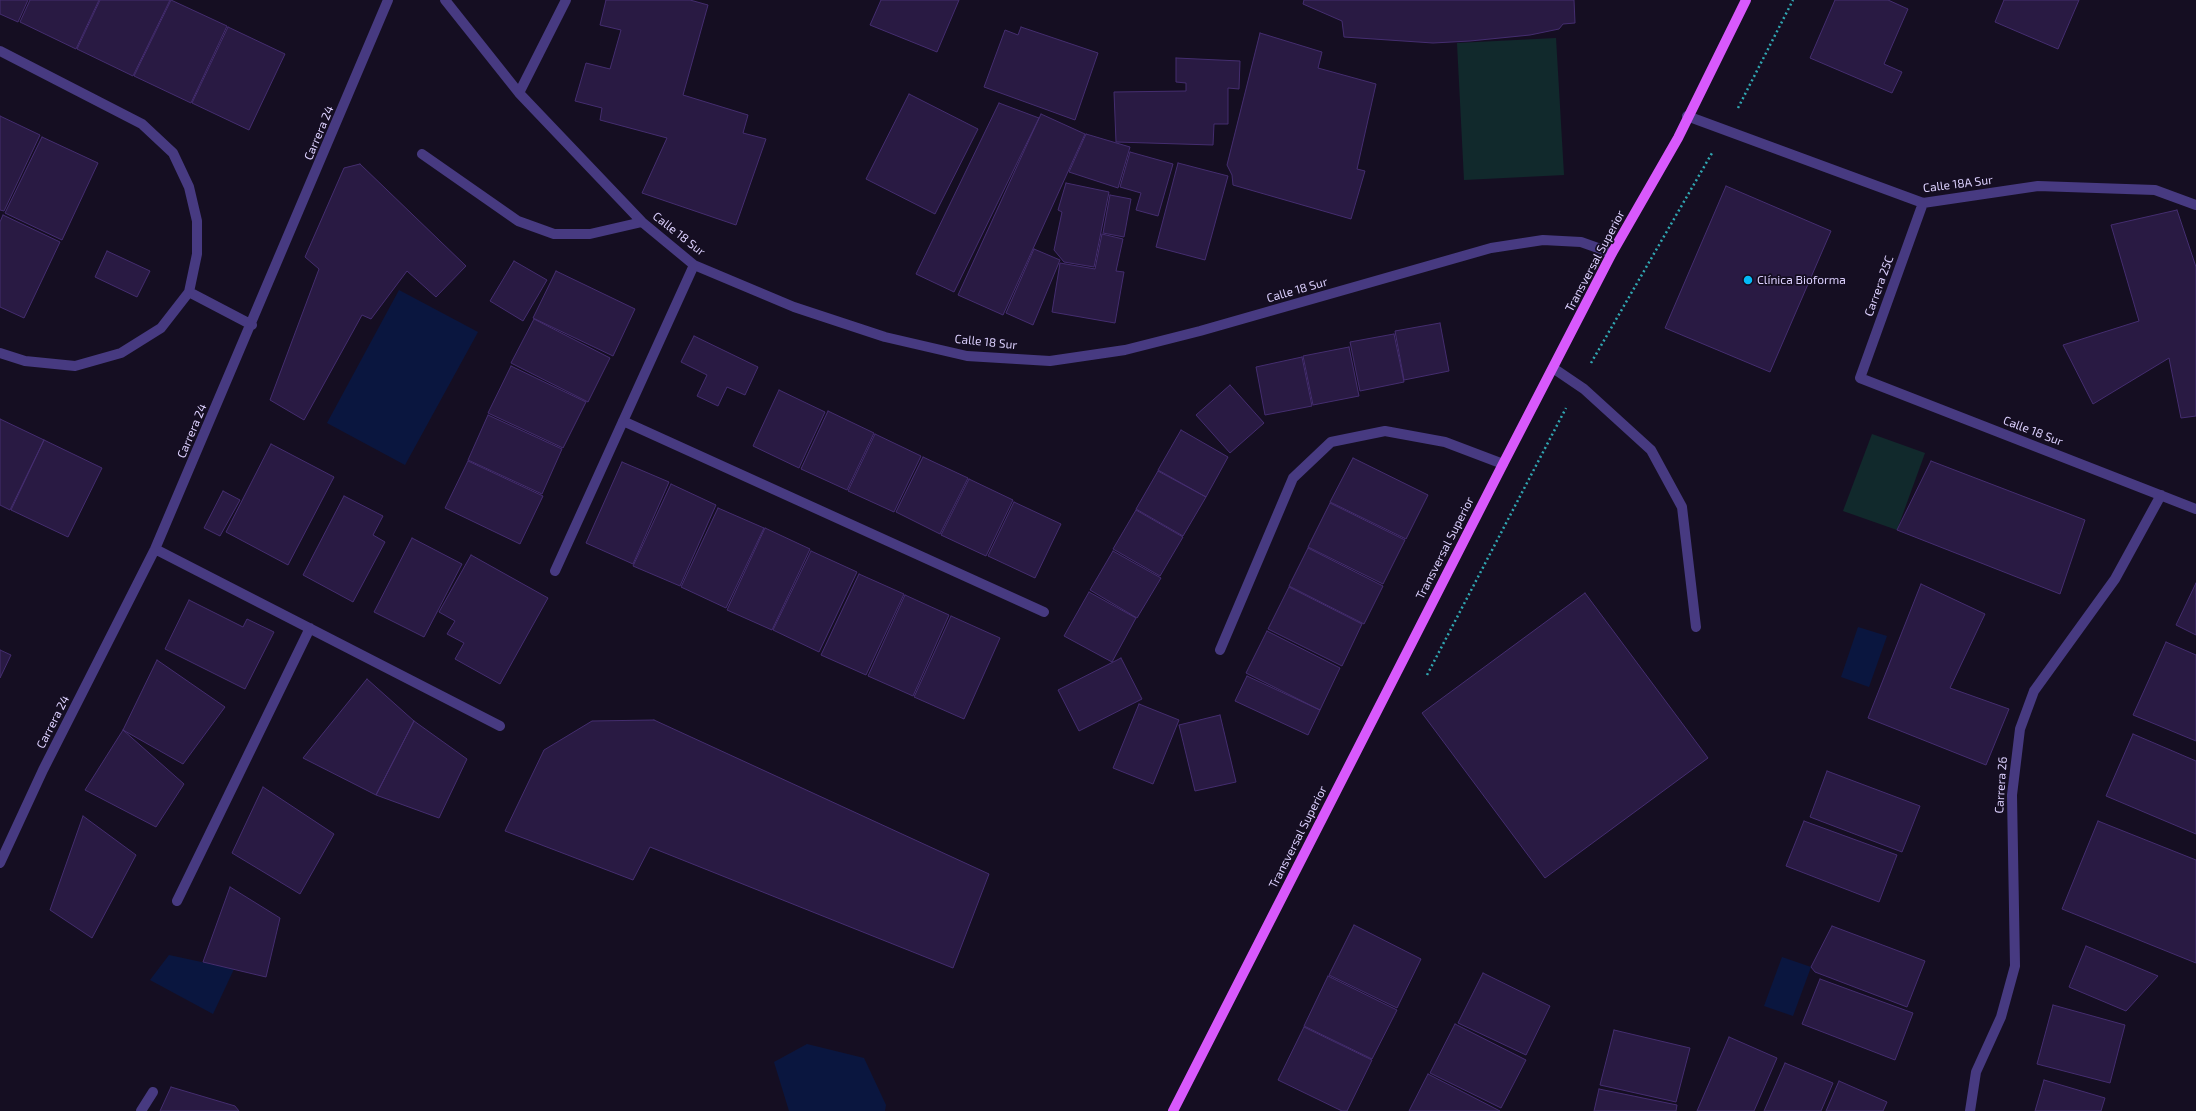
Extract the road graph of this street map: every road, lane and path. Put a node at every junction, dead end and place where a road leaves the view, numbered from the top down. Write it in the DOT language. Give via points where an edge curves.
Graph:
graph roads {
  1 [pos="388,0"];
  2 [pos="445,0"];
  3 [pos="566,0"];
  4 [pos="1746,0"];
  5 [pos="1792,0"];
  6 [pos="0,51"];
  7 [pos="519,93"];
  8 [pos="1687,116"];
  9 [pos="1726,130"];
  10 [pos="422,154"];
  11 [pos="1923,203"];
  12 [pos="2196,205"];
  13 [pos="642,222"];
  14 [pos="1612,254"];
  15 [pos="694,265"];
  16 [pos="189,292"];
  17 [pos="252,325"];
  18 [pos="0,353"];
  19 [pos="1553,368"];
  20 [pos="1860,378"];
  21 [pos="1578,385"];
  22 [pos="623,421"];
  23 [pos="1503,464"];
  24 [pos="2161,495"];
  25 [pos="2196,509"];
  26 [pos="155,549"];
  27 [pos="555,571"];
  28 [pos="1044,612"];
  29 [pos="1696,627"];
  30 [pos="310,628"];
  31 [pos="1220,650"];
  32 [pos="1424,681"];
  33 [pos="500,726"];
  34 [pos="0,863"];
  35 [pos="177,902"];
  36 [pos="153,1092"];
  37 [pos="141,1111"];
  38 [pos="1173,1111"];
  39 [pos="1970,1111"];
  1 -- 17 [label="street, Carrera 24"];
  2 -- 7 [label="street, Calle 18 Sur"];
  3 -- 7 [label="street"];
  4 -- 8 [label="main road, Transversal Superior"];
  5 -- 9 [label="path"];
  6 -- 16 [label="street" via="142,124 173,153 189,187 197,221 197,254"];
  7 -- 13 [label="street, Calle 18 Sur"];
  8 -- 9 [label="street, Calle 18A Sur"];
  8 -- 14 [label="main road, Transversal Superior" via="1678,138"];
  9 -- 11 [label="street, Calle 18A Sur"];
  9 -- 21 [label="path"];
  10 -- 13 [label="street" via="518,221 554,234 590,234"];
  11 -- 12 [label="street, Calle 18A Sur" via="2038,186 2155,190"];
  11 -- 20 [label="street, Carrera 25C"];
  13 -- 15 [label="street, Calle 18 Sur"];
  14 -- 15 [label="street, Calle 18 Sur" via="1581,242 1543,240 1491,248 1200,331 1125,350 1050,361 967,356 885,337 794,307"];
  14 -- 19 [label="main road, Transversal Superior"];
  15 -- 22 [label="street"];
  16 -- 17 [label="street"];
  16 -- 18 [label="street" via="161,328 121,353 75,366 24,361"];
  17 -- 26 [label="street, Carrera 24"];
  19 -- 21 [label="street"];
  19 -- 23 [label="main road, Transversal Superior"];
  20 -- 24 [label="street, Calle 18 Sur"];
  21 -- 29 [label="street" via="1651,450 1682,507"];
  21 -- 32 [label="path"];
  22 -- 27 [label="street"];
  22 -- 28 [label="street"];
  23 -- 31 [label="street" via="1445,442 1385,431 1331,442 1293,478"];
  23 -- 38 [label="main road, Transversal Superior"];
  24 -- 25 [label="street, Calle 18 Sur"];
  24 -- 39 [label="street, Carrera 26" via="2115,579 2034,691 2020,729 2012,794 2015,966 2001,1017 1976,1072"];
  26 -- 30 [label="street"];
  26 -- 34 [label="street, Carrera 24" via="43,770"];
  30 -- 33 [label="street"];
  30 -- 35 [label="street"];
  36 -- 37 [label="street"];
}
